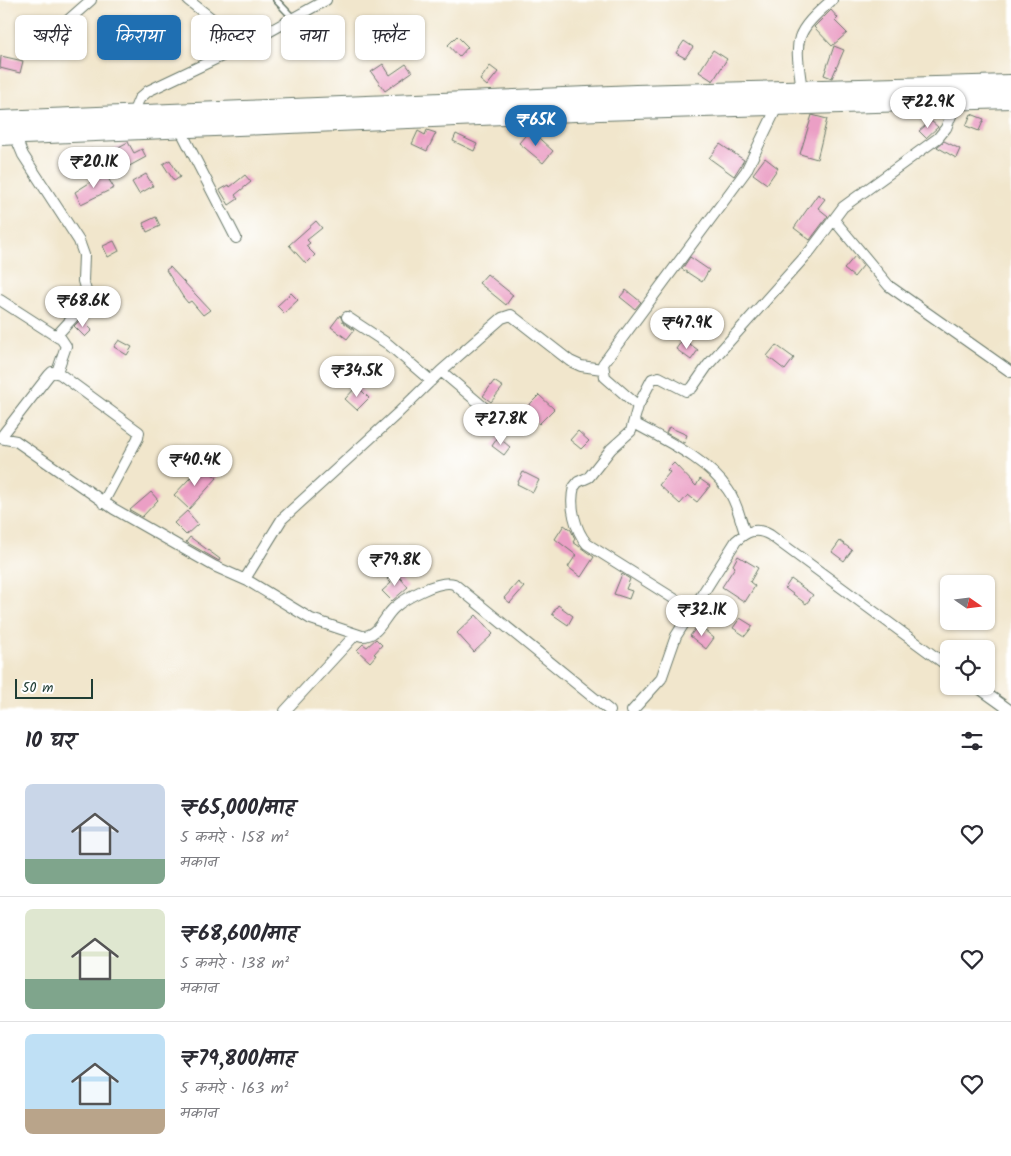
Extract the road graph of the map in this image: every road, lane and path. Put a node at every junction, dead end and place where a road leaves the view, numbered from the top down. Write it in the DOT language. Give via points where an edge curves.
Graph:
graph roads {
  1 [pos="91,0"];
  2 [pos="188,0"];
  3 [pos="276,0"];
  4 [pos="326,0"];
  5 [pos="832,0"];
  6 [pos="74,15"];
  7 [pos="207,15"];
  8 [pos="290,15"];
  9 [pos="301,15"];
  10 [pos="213,60"];
  11 [pos="1011,84"];
  12 [pos="802,90"];
  13 [pos="1011,99"];
  14 [pos="957,101"];
  15 [pos="776,107"];
  16 [pos="132,116"];
  17 [pos="0,120"];
  18 [pos="180,129"];
  19 [pos="7,136"];
  20 [pos="834,220"];
  21 [pos="236,238"];
  22 [pos="0,300"];
  23 [pos="347,317"];
  24 [pos="59,338"];
  25 [pos="602,369"];
  26 [pos="441,371"];
  27 [pos="57,372"];
  28 [pos="1011,372"];
  29 [pos="431,381"];
  30 [pos="638,406"];
  31 [pos="499,420"];
  32 [pos="634,423"];
  33 [pos="0,438"];
  34 [pos="103,503"];
  35 [pos="745,533"];
  36 [pos="245,579"];
  37 [pos="692,610"];
  38 [pos="356,634"];
  39 [pos="940,660"];
  40 [pos="989,695"];
  41 [pos="286,711"];
  42 [pos="610,711"];
  43 [pos="632,711"];
  44 [pos="1011,711"];
  1 -- 6 [label="street"];
  2 -- 7 [label="street"];
  3 -- 8 [label="lane"];
  4 -- 9 [label="street"];
  5 -- 12 [label="street" via="806,23 798,42"];
  10 -- 16 [label="street" via="148,91 139,99"];
  11 -- 12 [label="highway"];
  12 -- 16 [label="highway"];
  13 -- 14 [label="highway"];
  14 -- 15 [label="highway"];
  14 -- 20 [label="street" via="946,128 938,138 855,197"];
  15 -- 18 [label="highway"];
  15 -- 25 [label="street" via="746,171 606,358"];
  16 -- 17 [label="highway"];
  18 -- 19 [label="highway"];
  18 -- 21 [label="street"];
  19 -- 24 [label="street" via="79,241 84,255 83,281 88,302 60,330"];
  20 -- 28 [label="street" via="889,286"];
  20 -- 30 [label="street" via="703,371 692,388 686,391 655,377"];
  22 -- 24 [label="street"];
  23 -- 29 [label="street" via="388,344"];
  24 -- 27 [label="street" via="66,346"];
  25 -- 26 [label="street" via="570,361 511,315 502,318"];
  25 -- 30 [label="street" via="605,378"];
  26 -- 29 [label="street"];
  26 -- 31 [label="street"];
  27 -- 33 [label="street" via="49,374"];
  27 -- 34 [label="street" via="139,432"];
  29 -- 36 [label="street" via="282,519"];
  30 -- 32 [label="street"];
  32 -- 35 [label="street" via="685,452 719,478 734,502"];
  32 -- 37 [label="street" via="627,436 588,477 574,487 574,513 580,534 595,550"];
  33 -- 34 [label="street" via="29,450"];
  34 -- 36 [label="street" via="214,566"];
  35 -- 37 [label="street" via="736,541"];
  35 -- 39 [label="street" via="759,530 770,535"];
  36 -- 38 [label="street" via="311,619"];
  37 -- 43 [label="street" via="676,636 661,678"];
  38 -- 41 [label="street"];
  38 -- 42 [label="street" via="372,634 397,605 439,583 449,582"];
  40 -- 44 [label="street"];
}
